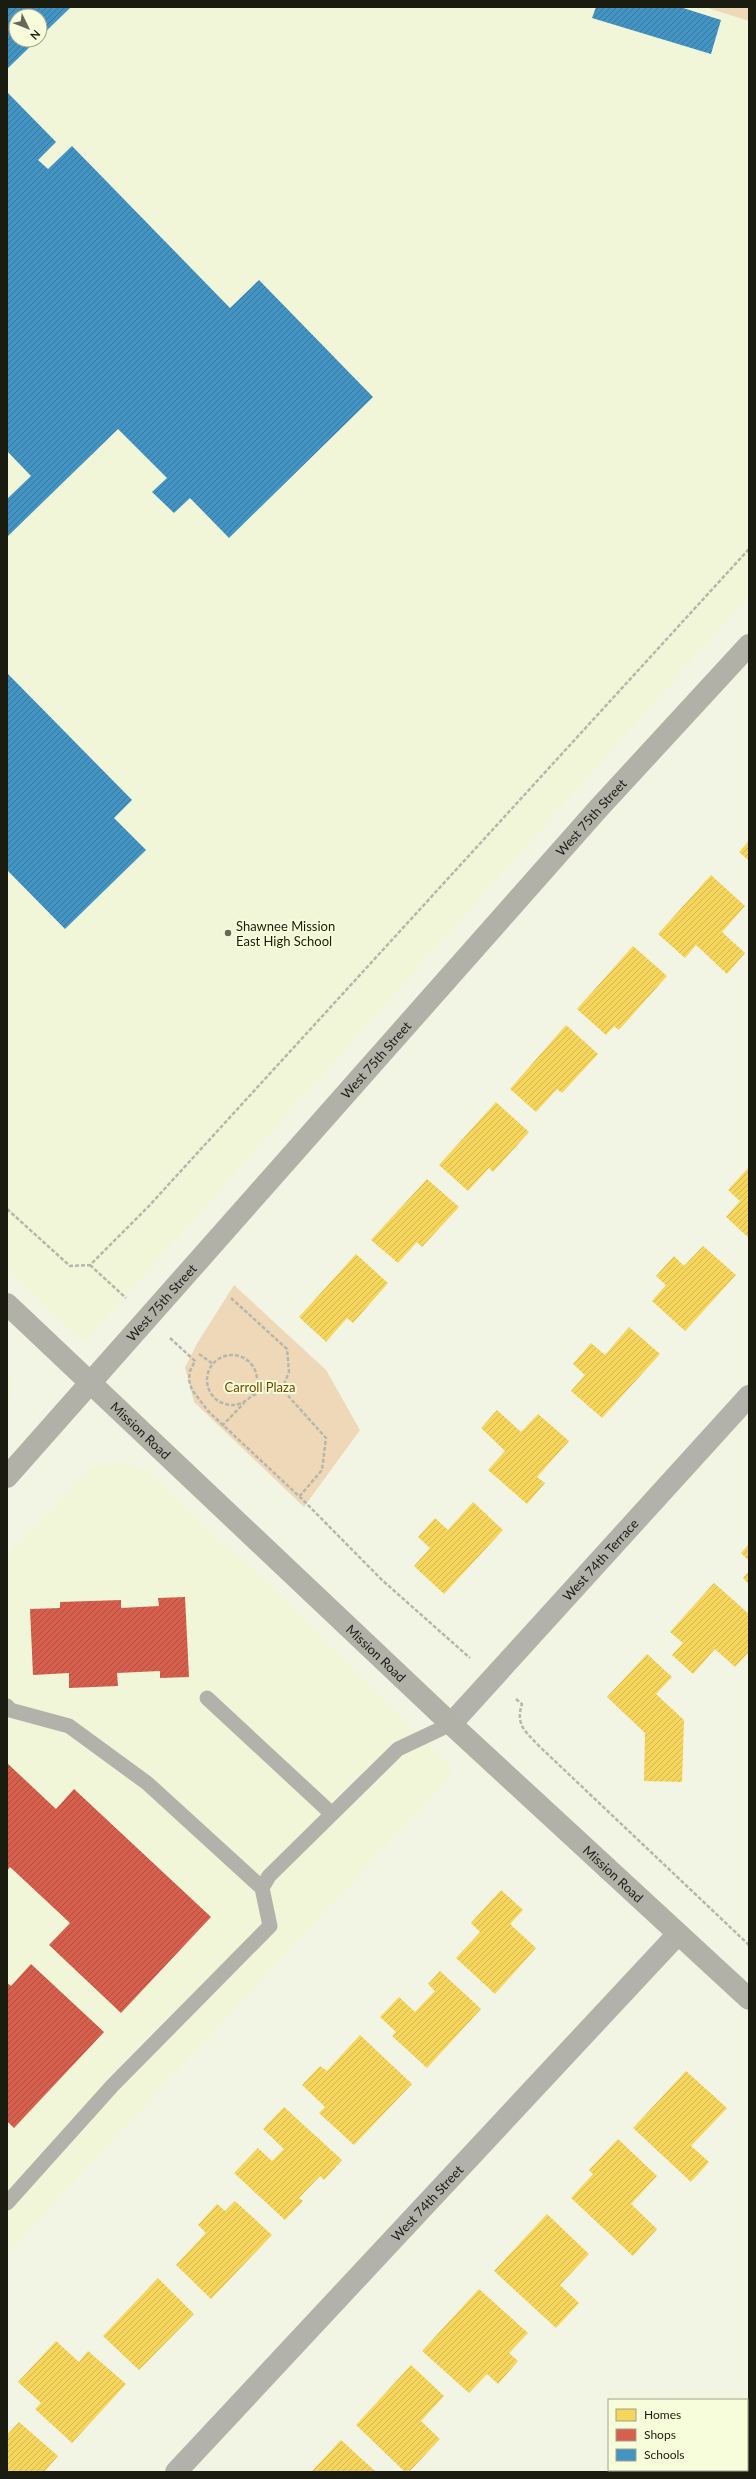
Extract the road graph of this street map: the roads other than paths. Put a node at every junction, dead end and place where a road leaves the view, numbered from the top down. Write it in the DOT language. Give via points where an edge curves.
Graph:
graph roads {
  1 [pos="749,645"];
  2 [pos="7,1304"];
  3 [pos="91,1382"];
  4 [pos="749,1396"];
  5 [pos="7,1477"];
  6 [pos="207,1698"];
  7 [pos="7,1706"];
  8 [pos="451,1724"];
  9 [pos="332,1814"];
  10 [pos="262,1888"];
  11 [pos="678,1934"];
  12 [pos="749,1998"];
  13 [pos="7,2203"];
  14 [pos="176,2472"];
  1 -- 3 [label="main road, West 75th Street" via="597,810"];
  2 -- 3 [label="main road, Mission Road"];
  3 -- 5 [label="main road, West 75th Street"];
  3 -- 8 [label="main road, Mission Road"];
  4 -- 8 [label="street, West 74th Terrace"];
  6 -- 9 [label="lane"];
  7 -- 10 [label="lane" via="10,1710 69,1726 147,1783"];
  8 -- 9 [label="lane" via="398,1749"];
  8 -- 11 [label="main road, Mission Road"];
  9 -- 10 [label="lane" via="269,1876"];
  10 -- 13 [label="lane" via="270,1926 113,2084"];
  11 -- 12 [label="main road, Mission Road"];
  11 -- 14 [label="street, West 74th Street"];
}
